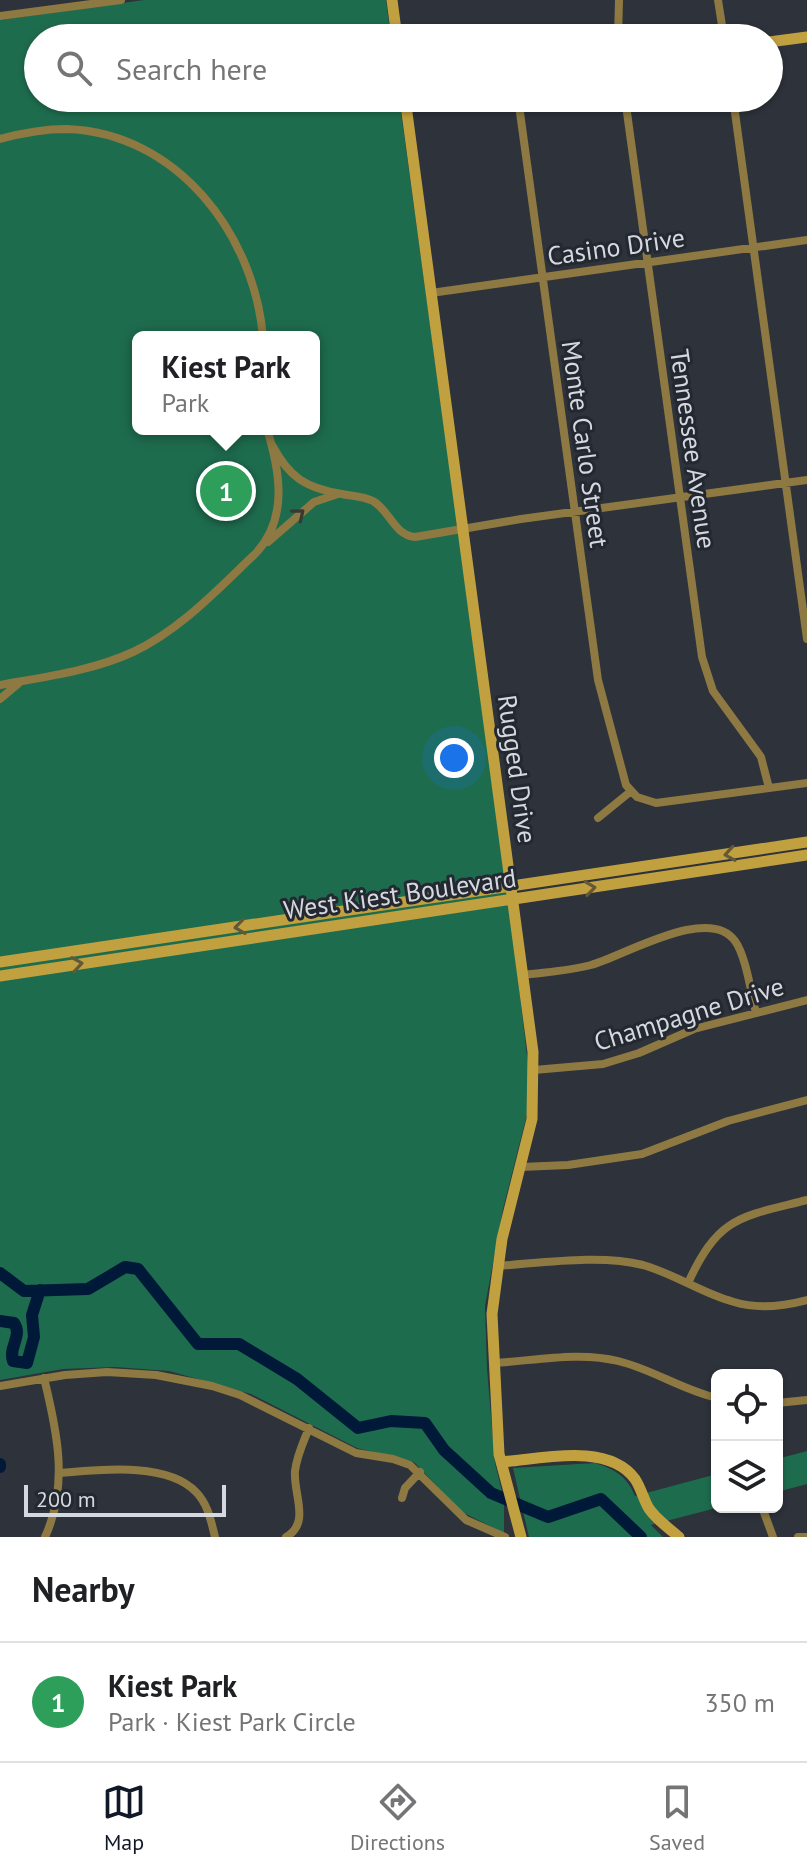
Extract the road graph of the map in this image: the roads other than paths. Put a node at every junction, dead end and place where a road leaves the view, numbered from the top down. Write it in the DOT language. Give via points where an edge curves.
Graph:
graph roads {
  1 [pos="121,0"];
  2 [pos="392,0"];
  3 [pos="619,0"];
  4 [pos="718,0"];
  5 [pos="0,16"];
  6 [pos="395,24"];
  7 [pos="618,24"];
  8 [pos="722,24"];
  9 [pos="807,37"];
  10 [pos="783,40"];
  11 [pos="407,112"];
  12 [pos="520,112"];
  13 [pos="627,112"];
  14 [pos="735,112"];
  15 [pos="0,139"];
  16 [pos="807,240"];
  17 [pos="754,248"];
  18 [pos="648,263"];
  19 [pos="543,277"];
  20 [pos="431,293"];
  21 [pos="262,331"];
  22 [pos="269,435"];
  23 [pos="272,445"];
  24 [pos="807,480"];
  25 [pos="785,483"];
  26 [pos="339,494"];
  27 [pos="680,498"];
  28 [pos="574,512"];
  29 [pos="463,528"];
  30 [pos="265,544"];
  31 [pos="807,639"];
  32 [pos="21,681"];
  33 [pos="0,685"];
  34 [pos="0,699"];
  35 [pos="807,783"];
  36 [pos="769,788"];
  37 [pos="630,792"];
  38 [pos="598,818"];
  39 [pos="807,842"];
  40 [pos="807,855"];
  41 [pos="666,870"];
  42 [pos="512,893"];
  43 [pos="0,962"];
  44 [pos="523,975"];
  45 [pos="0,976"];
  46 [pos="807,1000"];
  47 [pos="756,1013"];
  48 [pos="534,1070"];
  49 [pos="807,1100"];
  50 [pos="521,1167"];
  51 [pos="807,1200"];
  52 [pos="497,1266"];
  53 [pos="688,1283"];
  54 [pos="807,1300"];
  55 [pos="494,1363"];
  56 [pos="44,1378"];
  57 [pos="1,1386"];
  58 [pos="711,1396"];
  59 [pos="807,1400"];
  60 [pos="783,1402"];
  61 [pos="309,1428"];
  62 [pos="501,1462"];
  63 [pos="420,1472"];
  64 [pos="59,1473"];
  65 [pos="402,1498"];
  66 [pos="764,1513"];
  67 [pos="519,1534"];
  68 [pos="45,1537"];
  69 [pos="215,1537"];
  70 [pos="286,1537"];
  71 [pos="505,1537"];
  72 [pos="679,1537"];
  73 [pos="773,1537"];
  74 [pos="798,1537"];
  75 [pos="807,1537"];
  1 -- 5 [label="street"];
  2 -- 6 [label="street"];
  3 -- 7 [label="street"];
  4 -- 8 [label="street"];
  9 -- 10 [label="street"];
  11 -- 20 [label="street, Rugged Drive"];
  12 -- 19 [label="street, Monte Carlo Street"];
  13 -- 18 [label="street, Tennessee Avenue"];
  14 -- 17 [label="street"];
  15 -- 21 [label="street" via="41,130 108,135 175,168 210,202 238,244 254,285"];
  16 -- 17 [label="street, Casino Drive"];
  17 -- 18 [label="street, Casino Drive"];
  17 -- 25 [label="street"];
  18 -- 19 [label="street, Casino Drive"];
  18 -- 27 [label="street, Tennessee Avenue"];
  19 -- 20 [label="street, Casino Drive"];
  19 -- 28 [label="street, Monte Carlo Street"];
  20 -- 29 [label="street, Rugged Drive"];
  22 -- 23 [label="street"];
  23 -- 26 [label="street" via="297,479"];
  23 -- 30 [label="street" via="279,502"];
  24 -- 25 [label="street"];
  25 -- 27 [label="street"];
  25 -- 31 [label="street"];
  26 -- 29 [label="street" via="372,501 408,536"];
  30 -- 26 [label="street, one-way" via="307,507"];
  27 -- 28 [label="street"];
  27 -- 36 [label="street, Tennessee Avenue" via="707,676 721,705 761,757"];
  28 -- 29 [label="street"];
  28 -- 37 [label="street, Monte Carlo Street" via="598,680"];
  29 -- 42 [label="street, Rugged Drive"];
  30 -- 32 [label="street" via="194,612 152,642 110,662"];
  32 -- 33 [label="street"];
  32 -- 34 [label="street"];
  35 -- 36 [label="street"];
  36 -- 37 [label="street" via="656,803"];
  37 -- 38 [label="street"];
  39 -- 41 [label="street, West Kiest Boulevard, one-way"];
  40 -- 41 [label="street, West Kiest Boulevard"];
  41 -- 42 [label="street, West Kiest Boulevard"];
  42 -- 43 [label="street, West Kiest Boulevard, one-way"];
  42 -- 44 [label="street, Rugged Drive"];
  45 -- 42 [label="street, West Kiest Boulevard, one-way"];
  44 -- 47 [label="street" via="589,965 711,926 735,940"];
  44 -- 48 [label="street, Rugged Drive"];
  46 -- 47 [label="street, Champagne Drive"];
  47 -- 48 [label="street, Champagne Drive" via="694,1029 622,1059"];
  48 -- 50 [label="street, Rugged Drive" via="532,1119"];
  49 -- 50 [label="street" via="728,1121 642,1154"];
  50 -- 52 [label="street, Rugged Drive"];
  51 -- 53 [label="street" via="750,1214 721,1231"];
  52 -- 53 [label="street" via="619,1262"];
  52 -- 55 [label="street, Rugged Drive"];
  53 -- 54 [label="street" via="734,1302 779,1306"];
  55 -- 58 [label="street" via="610,1359"];
  55 -- 62 [label="street, Rugged Drive"];
  56 -- 57 [label="street"];
  56 -- 61 [label="street" via="107,1372 185,1379 240,1395"];
  56 -- 64 [label="street"];
  59 -- 60 [label="street"];
  61 -- 63 [label="street" via="356,1453 402,1461"];
  61 -- 70 [label="street" via="296,1463 300,1519"];
  62 -- 67 [label="street, Rugged Drive"];
  62 -- 72 [label="street" via="586,1456 613,1460 637,1481 653,1514"];
  63 -- 65 [label="street"];
  63 -- 71 [label="street" via="466,1520"];
  64 -- 68 [label="street"];
  64 -- 69 [label="street" via="147,1472 186,1482 207,1508"];
  66 -- 73 [label="street"];
  74 -- 75 [label="street"];
}
